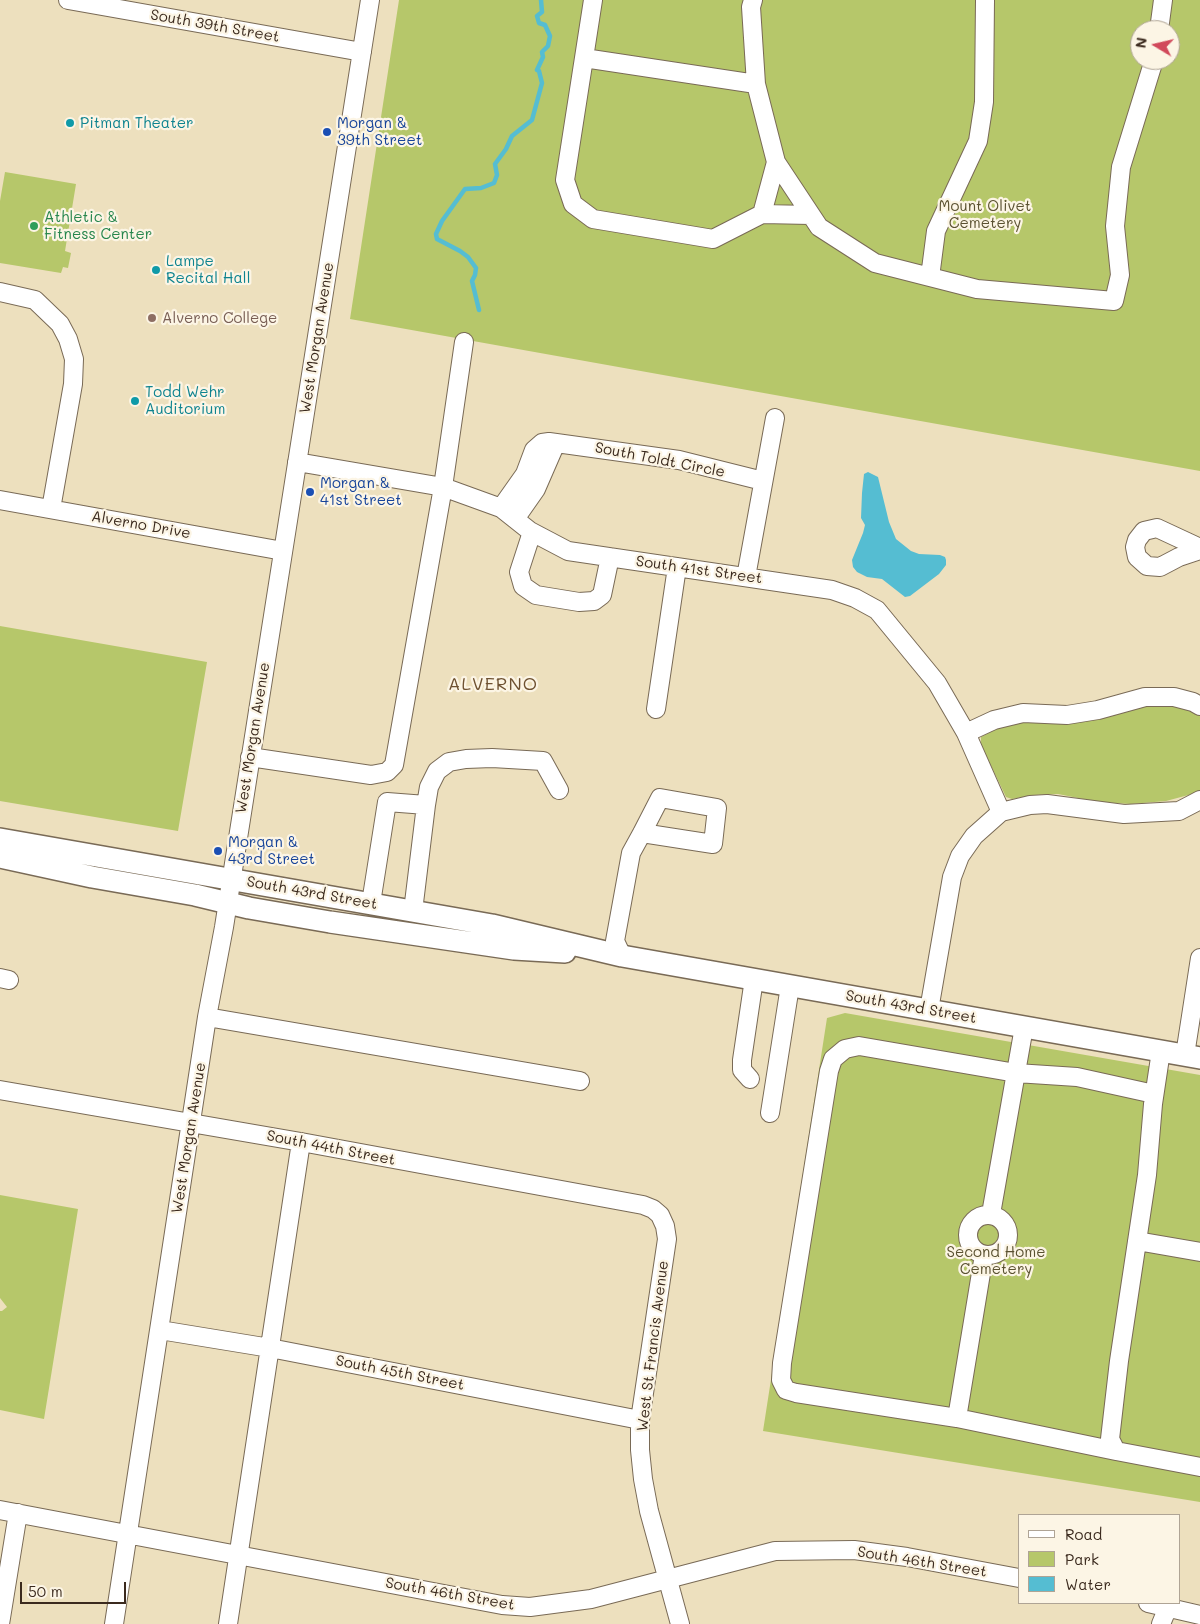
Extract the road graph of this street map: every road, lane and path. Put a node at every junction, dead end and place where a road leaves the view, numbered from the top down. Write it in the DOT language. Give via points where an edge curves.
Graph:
graph roads {
  1 [pos="68,0"];
  2 [pos="370,0"];
  3 [pos="593,0"];
  4 [pos="752,0"];
  5 [pos="985,0"];
  6 [pos="1163,0"];
  7 [pos="1160,20"];
  8 [pos="362,52"];
  9 [pos="584,58"];
  10 [pos="1151,70"];
  11 [pos="756,84"];
  12 [pos="776,162"];
  13 [pos="762,214"];
  14 [pos="811,215"];
  15 [pos="930,277"];
  16 [pos="0,292"];
  17 [pos="464,342"];
  18 [pos="775,418"];
  19 [pos="556,444"];
  20 [pos="297,462"];
  21 [pos="763,481"];
  22 [pos="443,487"];
  23 [pos="0,500"];
  24 [pos="501,508"];
  25 [pos="51,509"];
  26 [pos="515,519"];
  27 [pos="532,532"];
  28 [pos="283,551"];
  29 [pos="610,557"];
  30 [pos="678,567"];
  31 [pos="746,577"];
  32 [pos="1200,706"];
  33 [pos="656,709"];
  34 [pos="966,733"];
  35 [pos="250,757"];
  36 [pos="559,790"];
  37 [pos="1200,800"];
  38 [pos="426,805"];
  39 [pos="1001,812"];
  40 [pos="642,833"];
  41 [pos="0,839"];
  42 [pos="0,856"];
  43 [pos="231,879"];
  44 [pos="334,897"];
  45 [pos="227,903"];
  46 [pos="371,903"];
  47 [pos="413,911"];
  48 [pos="330,922"];
  49 [pos="622,956"];
  50 [pos="1200,958"];
  51 [pos="754,979"];
  52 [pos="790,986"];
  53 [pos="929,1010"];
  54 [pos="207,1017"];
  55 [pos="1024,1027"];
  56 [pos="1161,1051"];
  57 [pos="1192,1056"];
  58 [pos="1016,1073"];
  59 [pos="750,1079"];
  60 [pos="580,1081"];
  61 [pos="0,1090"];
  62 [pos="1154,1094"];
  63 [pos="770,1113"];
  64 [pos="192,1123"];
  65 [pos="301,1142"];
  66 [pos="991,1214"];
  67 [pos="660,1215"];
  68 [pos="1137,1241"];
  69 [pos="1200,1252"];
  70 [pos="984,1255"];
  71 [pos="160,1330"];
  72 [pos="270,1348"];
  73 [pos="957,1418"];
  74 [pos="640,1420"];
  75 [pos="1116,1451"];
  76 [pos="1200,1467"];
  77 [pos="0,1510"];
  78 [pos="18,1513"];
  79 [pos="128,1534"];
  80 [pos="239,1555"];
  81 [pos="1018,1578"];
  82 [pos="668,1580"];
  83 [pos="1153,1604"];
  84 [pos="1168,1607"];
  85 [pos="1200,1615"];
  86 [pos="0,1624"];
  87 [pos="114,1624"];
  88 [pos="228,1624"];
  89 [pos="680,1624"];
  90 [pos="1161,1624"];
  1 -- 8 [label="street, South 39th Street"];
  2 -- 8 [label="street, West Morgan Avenue"];
  3 -- 9 [label="street"];
  4 -- 11 [label="street"];
  5 -- 15 [label="street" via="984,102 978,142 936,231"];
  6 -- 7 [label="street"];
  8 -- 20 [label="street, West Morgan Avenue"];
  9 -- 11 [label="street"];
  9 -- 13 [label="street" via="565,180 573,204 593,219 713,239"];
  10 -- 15 [label="street" via="1122,167 1115,226 1120,275 1114,301 977,289"];
  11 -- 12 [label="street"];
  12 -- 13 [label="street"];
  12 -- 14 [label="street"];
  13 -- 14 [label="street"];
  14 -- 15 [label="street" via="819,228 875,263"];
  16 -- 25 [label="street" via="35,300 60,324 74,359 73,384"];
  17 -- 22 [label="street"];
  18 -- 21 [label="street"];
  19 -- 21 [label="street, South Toldt Circle" via="576,444 679,460"];
  19 -- 24 [label="street, South Toldt Circle" via="542,443 534,450 525,474"];
  19 -- 26 [label="street" via="536,489"];
  20 -- 22 [label="street, South 41st Street"];
  20 -- 28 [label="street, West Morgan Avenue"];
  21 -- 31 [label="street"];
  22 -- 24 [label="street, South 41st Street"];
  22 -- 35 [label="street" via="394,765 387,772 372,774"];
  23 -- 25 [label="street, Alverno Drive"];
  24 -- 26 [label="street, South 41st Street"];
  25 -- 28 [label="street, Alverno Drive"];
  26 -- 27 [label="street, South 41st Street"];
  27 -- 29 [label="street, South 41st Street" via="568,551"];
  27 -- 29 [label="street" via="519,572 523,586 536,594 579,602 594,601 602,595"];
  28 -- 35 [label="street, West Morgan Avenue"];
  29 -- 30 [label="street, South 41st Street"];
  30 -- 31 [label="street, South 41st Street"];
  30 -- 33 [label="street"];
  31 -- 34 [label="street, South 41st Street" via="832,590 877,610 937,683"];
  32 -- 34 [label="street" via="1174,697 1146,697 1067,715 1024,713 994,720"];
  34 -- 39 [label="street, South 41st Street"];
  35 -- 43 [label="street, West Morgan Avenue"];
  36 -- 38 [label="street" via="543,761 466,759 449,762 437,771 429,787"];
  37 -- 39 [label="street" via="1179,811 1124,814 1047,804"];
  38 -- 46 [label="street" via="387,802"];
  38 -- 47 [label="street"];
  39 -- 53 [label="street" via="974,836 960,856 952,877"];
  40 -- 49 [label="street" via="631,853 615,940"];
  41 -- 43 [label="main road, South 43rd Street"];
  42 -- 45 [label="main road, South 43rd Street" via="73,874"];
  43 -- 44 [label="main road, South 43rd Street"];
  43 -- 45 [label="street, West Morgan Avenue"];
  44 -- 46 [label="main road, South 43rd Street"];
  44 -- 48 [label="main road"];
  45 -- 48 [label="main road, South 43rd Street"];
  45 -- 54 [label="street, West Morgan Avenue"];
  46 -- 47 [label="main road, South 43rd Street"];
  47 -- 49 [label="main road, South 43rd Street" via="516,930"];
  48 -- 49 [label="main road, South 43rd Street" via="514,949"];
  49 -- 51 [label="main road, South 43rd Street"];
  50 -- 57 [label="street"];
  51 -- 52 [label="main road, South 43rd Street"];
  51 -- 59 [label="street" via="742,1060 742,1070"];
  52 -- 53 [label="main road, South 43rd Street"];
  52 -- 63 [label="street"];
  53 -- 55 [label="main road, South 43rd Street"];
  54 -- 60 [label="street"];
  54 -- 64 [label="street, West Morgan Avenue"];
  55 -- 56 [label="main road, South 43rd Street"];
  55 -- 58 [label="street"];
  56 -- 57 [label="main road, South 43rd Street"];
  56 -- 62 [label="street"];
  58 -- 62 [label="street" via="1077,1077"];
  58 -- 66 [label="street"];
  58 -- 73 [label="street" via="859,1046 845,1049 833,1060 829,1071 781,1380 786,1390 796,1393"];
  61 -- 64 [label="street, South 44th Street"];
  62 -- 68 [label="street"];
  64 -- 65 [label="street, South 44th Street"];
  64 -- 71 [label="street, West Morgan Avenue"];
  65 -- 67 [label="street, South 44th Street" via="643,1205"];
  65 -- 72 [label="street"];
  66 -- 70 [label="street" via="978,1217 969,1228 972,1247"];
  66 -- 70 [label="street" via="1003,1220 1008,1238 1002,1250"];
  67 -- 74 [label="street, West St Francis Avenue" via="667,1239"];
  68 -- 69 [label="street"];
  68 -- 75 [label="street" via="1110,1439"];
  70 -- 73 [label="street"];
  71 -- 72 [label="street, South 45th Street"];
  71 -- 79 [label="street, West Morgan Avenue"];
  72 -- 74 [label="street, South 45th Street"];
  72 -- 80 [label="street"];
  73 -- 75 [label="street"];
  74 -- 82 [label="street, West St Francis Avenue" via="643,1480"];
  75 -- 76 [label="street"];
  77 -- 78 [label="street, South 46th Street"];
  78 -- 79 [label="street, South 46th Street"];
  78 -- 86 [label="street"];
  79 -- 80 [label="street, South 46th Street"];
  79 -- 87 [label="street, West Morgan Avenue"];
  80 -- 82 [label="street, South 46th Street" via="502,1605 530,1607 591,1599"];
  80 -- 88 [label="street"];
  81 -- 82 [label="street, South 46th Street" via="907,1557 854,1550 816,1550 775,1551"];
  82 -- 89 [label="street, West St Francis Avenue"];
  83 -- 84 [label="street"];
  84 -- 85 [label="street"];
  84 -- 90 [label="street"];
}
